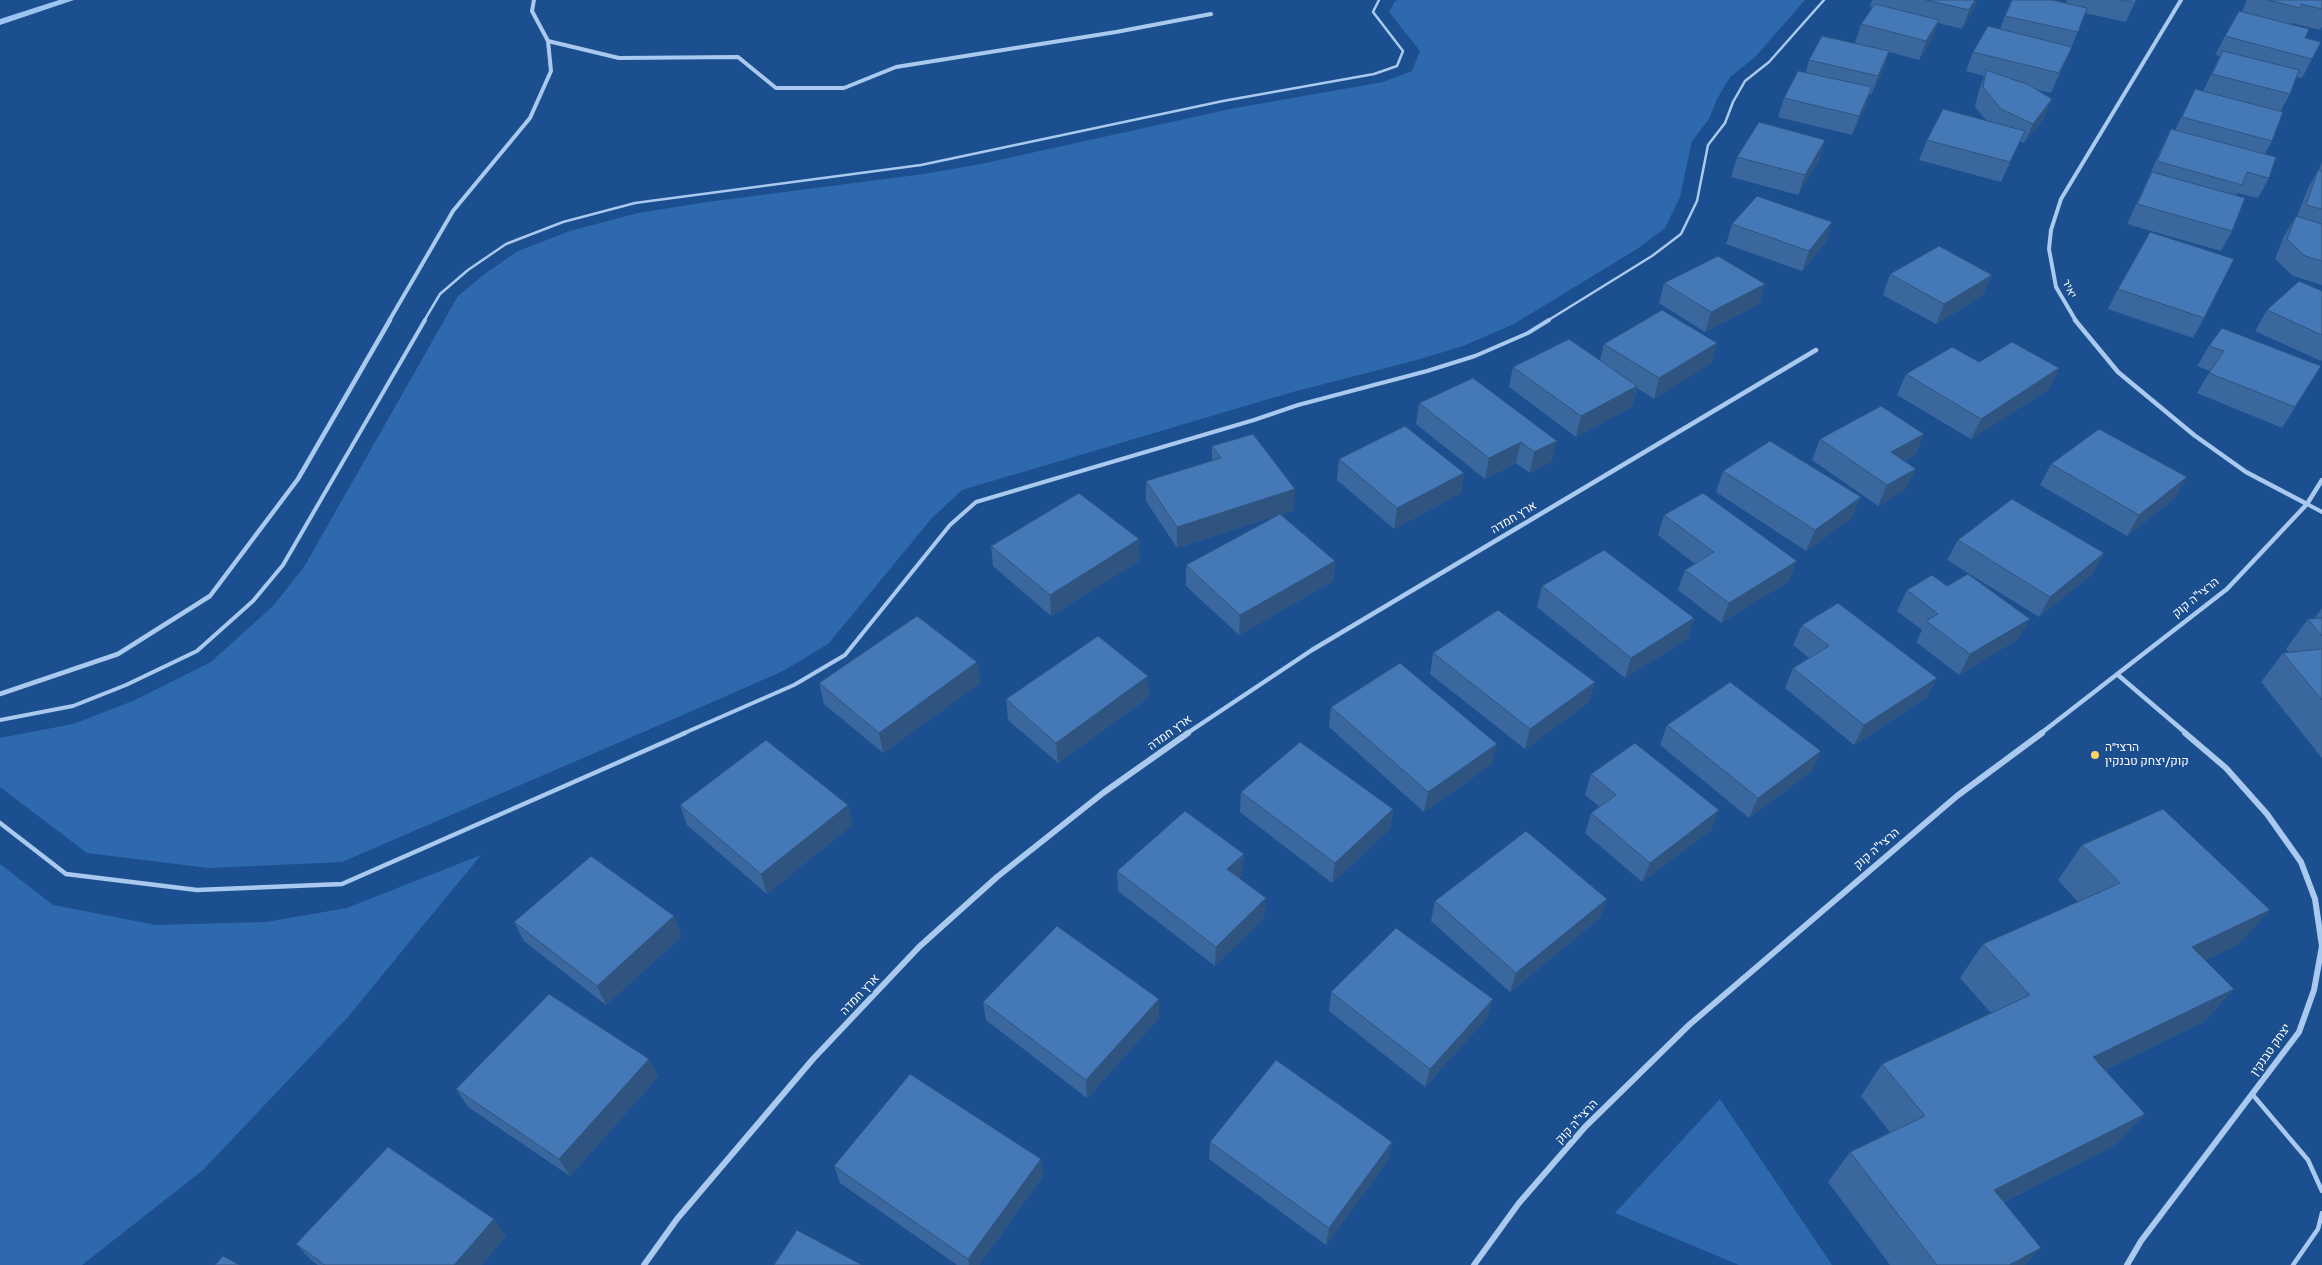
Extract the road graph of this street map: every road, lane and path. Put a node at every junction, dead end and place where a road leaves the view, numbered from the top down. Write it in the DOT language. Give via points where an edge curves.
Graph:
graph roads {
  1 [pos="534,0"];
  2 [pos="1379,0"];
  3 [pos="1824,0"];
  4 [pos="2181,0"];
  5 [pos="1211,14"];
  6 [pos="548,41"];
  7 [pos="1816,350"];
  8 [pos="2322,480"];
  9 [pos="2307,504"];
  10 [pos="2322,512"];
  11 [pos="2118,675"];
  12 [pos="0,694"];
  13 [pos="0,720"];
  14 [pos="0,823"];
  15 [pos="2252,1094"];
  16 [pos="2322,1191"];
  17 [pos="2322,1213"];
  18 [pos="644,1265"];
  19 [pos="1474,1265"];
  20 [pos="2127,1265"];
  21 [pos="2293,1265"];
  1 -- 6 [label="street" via="532,11"];
  2 -- 13 [label="lane" via="1373,12 1403,51 1397,66 1374,74 1223,101 921,165 635,204 563,222 506,244 440,294 283,565 253,601 197,651 126,686 72,706"];
  3 -- 14 [label="lane" via="1769,62 1746,81 1725,123 1708,145 1697,201 1681,234 1652,256 1528,333 1475,356 1298,405 976,502 950,525 844,655 786,689 342,884 197,890 66,874"];
  4 -- 9 [label="street, יאיר" via="2060,199 2049,249 2056,287 2079,327 2118,372 2194,435 2246,472"];
  5 -- 6 [label="street" via="896,67 844,88 776,88 738,57 620,58"];
  6 -- 12 [label="street" via="551,71 530,118 452,212 298,479 210,596 118,654"];
  7 -- 18 [label="street, ארץ חמדה" via="1312,650 1204,720 1104,793 997,877 919,947 813,1059 677,1219"];
  8 -- 9 [label="street, הרצי\"ה קוק"];
  9 -- 10 [label="lane"];
  9 -- 11 [label="street, הרצי\"ה קוק" via="2226,589"];
  11 -- 15 [label="street, יצחק טבנקין" via="2226,768 2267,814 2300,862 2315,899 2322,946 2314,990 2299,1032"];
  11 -- 19 [label="street, הרצי\"ה קוק" via="1957,796 1689,1025 1585,1127 1519,1204"];
  15 -- 16 [label="lane" via="2308,1160"];
  15 -- 20 [label="street, יצחק טבנקין" via="2141,1241"];
  17 -- 21 [label="lane" via="2318,1229"];
}
